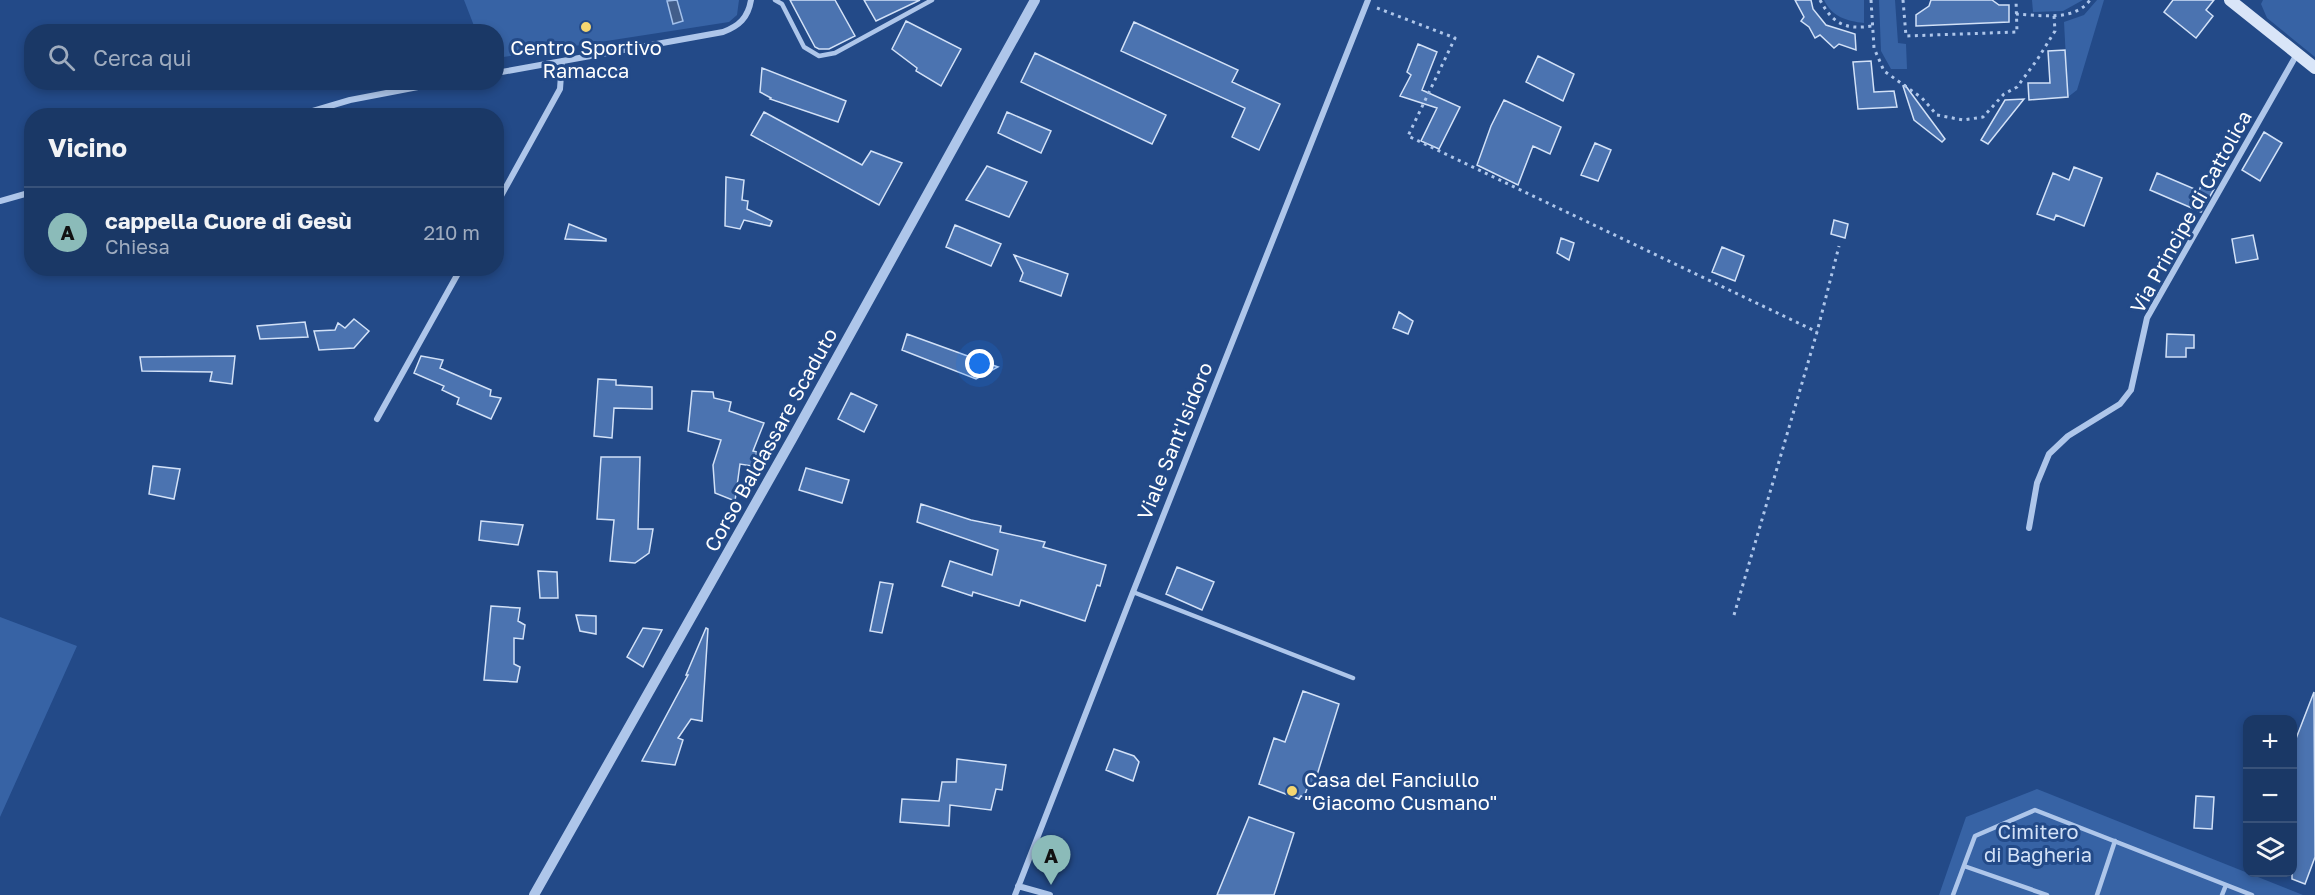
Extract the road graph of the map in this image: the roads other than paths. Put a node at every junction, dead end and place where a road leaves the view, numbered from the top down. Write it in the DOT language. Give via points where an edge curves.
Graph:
graph roads {
  1 [pos="751,0"];
  2 [pos="775,0"];
  3 [pos="932,0"];
  4 [pos="1035,0"];
  5 [pos="2230,0"];
  6 [pos="1367,2"];
  7 [pos="2300,56"];
  8 [pos="562,61"];
  9 [pos="2315,68"];
  10 [pos="504,72"];
  11 [pos="402,90"];
  12 [pos="323,108"];
  13 [pos="504,191"];
  14 [pos="24,194"];
  15 [pos="0,201"];
  16 [pos="457,276"];
  17 [pos="377,419"];
  18 [pos="2029,528"];
  19 [pos="1132,592"];
  20 [pos="1353,678"];
  21 [pos="2115,841"];
  22 [pos="1964,866"];
  23 [pos="2226,885"];
  24 [pos="1018,886"];
  25 [pos="534,895"];
  26 [pos="1015,895"];
  27 [pos="1050,895"];
  28 [pos="1953,895"];
  29 [pos="2047,895"];
  30 [pos="2097,895"];
  31 [pos="2222,895"];
  32 [pos="2252,895"];
  1 -- 8 [label="street" via="745,18 723,32"];
  2 -- 3 [label="lane" via="782,4 804,47 819,56 835,53"];
  4 -- 25 [label="street, Corso Baldassare Scaduto"];
  5 -- 7 [label="main road"];
  6 -- 19 [label="street, Viale Sant'Isidoro"];
  7 -- 9 [label="main road"];
  7 -- 18 [label="street, Via Principe di Cattolica" via="2147,318 2131,390 2120,404 2068,436 2049,454 2037,483"];
  8 -- 10 [label="street"];
  8 -- 13 [label="street" via="560,90"];
  11 -- 12 [label="street"];
  14 -- 15 [label="street"];
  16 -- 17 [label="street"];
  19 -- 20 [label="lane"];
  19 -- 24 [label="street, Viale Sant'Isidoro"];
  21 -- 22 [label="lane" via="2035,810 1975,836"];
  21 -- 23 [label="lane"];
  21 -- 30 [label="lane"];
  22 -- 28 [label="lane"];
  22 -- 29 [label="lane"];
  23 -- 31 [label="lane"];
  23 -- 32 [label="lane"];
  24 -- 26 [label="street, Viale Sant'Isidoro"];
  24 -- 27 [label="street"];
}
